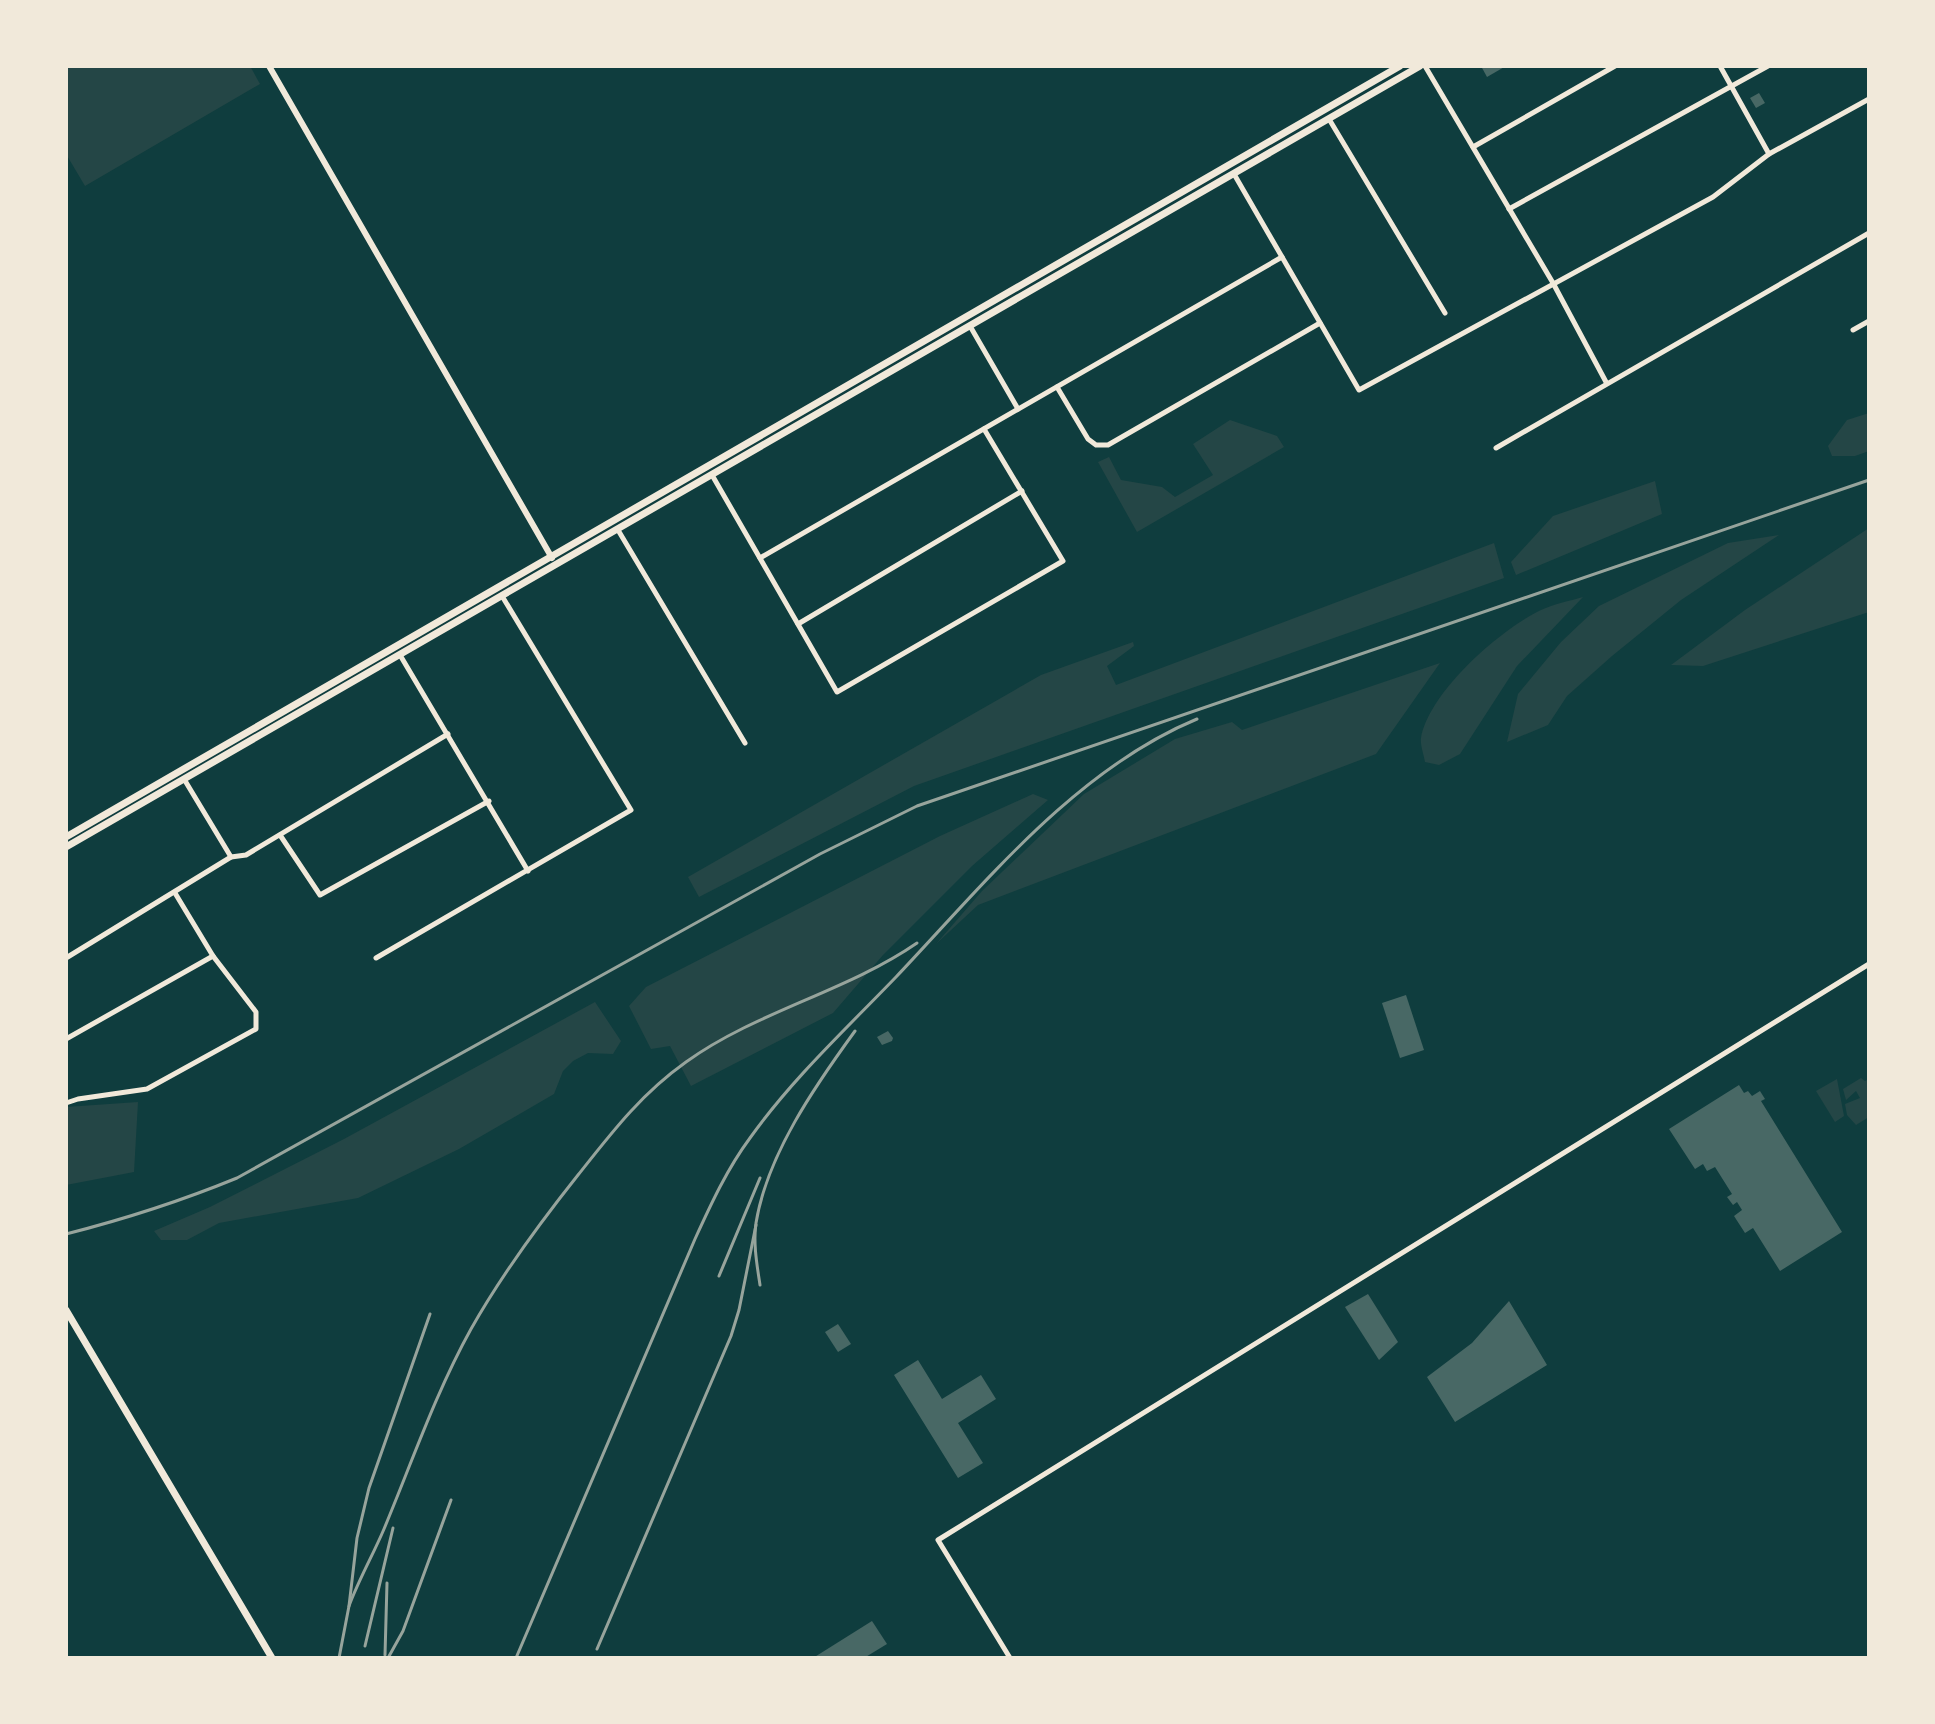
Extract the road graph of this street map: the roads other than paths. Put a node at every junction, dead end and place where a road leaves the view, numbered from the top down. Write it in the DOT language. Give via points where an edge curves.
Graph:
graph roads {
  1 [pos="269,66"];
  2 [pos="1400,66"];
  3 [pos="1423,66"];
  4 [pos="1615,66"];
  5 [pos="1720,66"];
  6 [pos="1768,66"];
  7 [pos="1731,88"];
  8 [pos="1869,99"];
  9 [pos="1324,110"];
  10 [pos="1329,119"];
  11 [pos="1473,147"];
  12 [pos="1769,154"];
  13 [pos="1229,165"];
  14 [pos="1234,174"];
  15 [pos="1509,209"];
  16 [pos="1869,233"];
  17 [pos="1282,257"];
  18 [pos="1062,262"];
  19 [pos="1067,270"];
  20 [pos="1553,283"];
  21 [pos="1445,313"];
  22 [pos="1869,321"];
  23 [pos="968,322"];
  24 [pos="1320,323"];
  25 [pos="1853,330"];
  26 [pos="1606,382"];
  27 [pos="1057,387"];
  28 [pos="1018,409"];
  29 [pos="984,429"];
  30 [pos="1496,448"];
  31 [pos="710,472"];
  32 [pos="1022,491"];
  33 [pos="618,530"];
  34 [pos="760,558"];
  35 [pos="554,562"];
  36 [pos="502,596"];
  37 [pos="798,624"];
  38 [pos="397,652"];
  39 [pos="448,734"];
  40 [pos="745,743"];
  41 [pos="181,775"];
  42 [pos="489,801"];
  43 [pos="280,835"];
  44 [pos="66,837"];
  45 [pos="66,847"];
  46 [pos="231,857"];
  47 [pos="528,871"];
  48 [pos="175,893"];
  49 [pos="213,956"];
  50 [pos="66,958"];
  51 [pos="376,958"];
  52 [pos="1869,964"];
  53 [pos="66,1039"];
  54 [pos="66,1103"];
  55 [pos="66,1310"];
  56 [pos="272,1658"];
  57 [pos="1010,1658"];
  1 -- 35 [label="street"];
  2 -- 9 [label="main road"];
  3 -- 10 [label="main road"];
  3 -- 11 [label="street"];
  4 -- 11 [label="street"];
  5 -- 7 [label="street"];
  6 -- 7 [label="street"];
  7 -- 12 [label="street"];
  7 -- 15 [label="street"];
  8 -- 12 [label="street"];
  9 -- 10 [label="main road"];
  9 -- 13 [label="main road"];
  10 -- 14 [label="main road"];
  10 -- 21 [label="street"];
  11 -- 15 [label="street"];
  12 -- 20 [label="street" via="1713,197"];
  13 -- 14 [label="main road"];
  13 -- 18 [label="main road"];
  14 -- 17 [label="street"];
  14 -- 19 [label="main road"];
  15 -- 20 [label="street"];
  16 -- 26 [label="street"];
  17 -- 24 [label="street"];
  17 -- 27 [label="street"];
  18 -- 19 [label="main road"];
  18 -- 23 [label="main road"];
  19 -- 23 [label="main road"];
  20 -- 24 [label="street" via="1359,390"];
  20 -- 26 [label="street"];
  22 -- 25 [label="street"];
  23 -- 28 [label="street"];
  23 -- 31 [label="main road"];
  24 -- 27 [label="street" via="1108,445 1088,439"];
  26 -- 30 [label="street"];
  27 -- 28 [label="street"];
  28 -- 29 [label="street"];
  29 -- 32 [label="street"];
  29 -- 34 [label="street"];
  31 -- 33 [label="main road"];
  31 -- 34 [label="street"];
  31 -- 35 [label="main road"];
  32 -- 37 [label="street"];
  32 -- 37 [label="street" via="1063,561 837,692"];
  33 -- 35 [label="main road"];
  33 -- 40 [label="street"];
  34 -- 37 [label="street"];
  35 -- 36 [label="main road"];
  35 -- 38 [label="main road"];
  36 -- 38 [label="main road"];
  36 -- 47 [label="street" via="631,810"];
  38 -- 39 [label="street"];
  38 -- 41 [label="main road"];
  39 -- 42 [label="street"];
  39 -- 43 [label="street"];
  41 -- 44 [label="main road"];
  41 -- 45 [label="main road"];
  41 -- 46 [label="street"];
  42 -- 43 [label="street" via="320,895"];
  42 -- 47 [label="street"];
  43 -- 46 [label="street" via="246,855"];
  46 -- 48 [label="street"];
  47 -- 51 [label="street"];
  48 -- 49 [label="street"];
  48 -- 50 [label="street"];
  49 -- 53 [label="street"];
  49 -- 54 [label="street" via="256,1012 256,1029 147,1089"];
  52 -- 57 [label="street" via="938,1540"];
  55 -- 56 [label="main road"];
}
